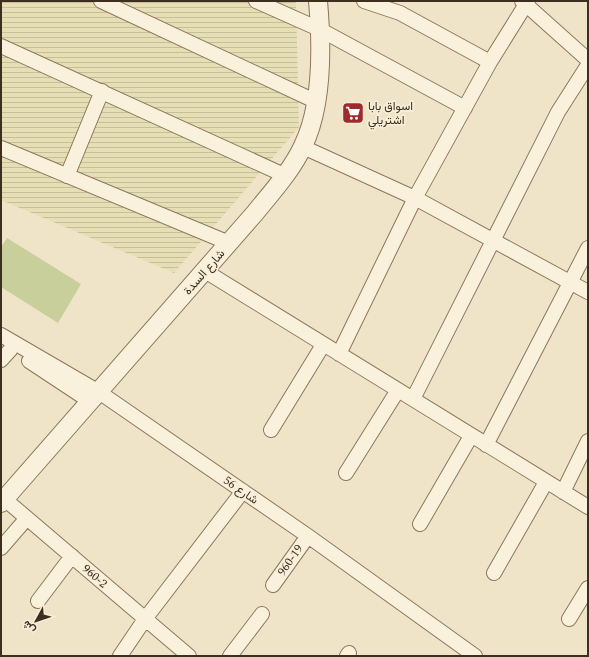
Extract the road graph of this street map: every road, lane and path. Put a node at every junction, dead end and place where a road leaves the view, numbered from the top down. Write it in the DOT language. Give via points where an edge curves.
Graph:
graph roads {
  1 [pos="101,1"];
  2 [pos="256,1"];
  3 [pos="318,1"];
  4 [pos="364,1"];
  5 [pos="525,2"];
  6 [pos="319,29"];
  7 [pos="1,46"];
  8 [pos="588,60"];
  9 [pos="490,62"];
  10 [pos="588,65"];
  11 [pos="102,91"];
  12 [pos="317,102"];
  13 [pos="464,108"];
  14 [pos="303,147"];
  15 [pos="1,148"];
  16 [pos="284,175"];
  17 [pos="67,176"];
  18 [pos="414,198"];
  19 [pos="493,240"];
  20 [pos="229,243"];
  21 [pos="588,248"];
  22 [pos="204,270"];
  23 [pos="571,282"];
  24 [pos="588,292"];
  25 [pos="1,335"];
  26 [pos="323,345"];
  27 [pos="6,346"];
  28 [pos="339,354"];
  29 [pos="1,360"];
  30 [pos="398,390"];
  31 [pos="95,397"];
  32 [pos="413,400"];
  33 [pos="271,430"];
  34 [pos="471,436"];
  35 [pos="588,441"];
  36 [pos="486,445"];
  37 [pos="346,473"];
  38 [pos="546,482"];
  39 [pos="243,491"];
  40 [pos="563,492"];
  41 [pos="2,499"];
  42 [pos="588,507"];
  43 [pos="27,518"];
  44 [pos="420,524"];
  45 [pos="308,536"];
  46 [pos="1,548"];
  47 [pos="72,556"];
  48 [pos="494,573"];
  49 [pos="273,584"];
  50 [pos="588,588"];
  51 [pos="38,601"];
  52 [pos="262,614"];
  53 [pos="145,619"];
  54 [pos="569,619"];
  55 [pos="456,651"];
  56 [pos="120,656"];
  57 [pos="189,656"];
  58 [pos="230,656"];
  59 [pos="475,656"];
  1 -- 12 [label="street"];
  2 -- 6 [label="street"];
  3 -- 6 [label="street, شارع السدة"];
  4 -- 9 [label="street" via="400,13"];
  5 -- 8 [label="street"];
  5 -- 9 [label="street"];
  6 -- 12 [label="street, شارع السدة"];
  6 -- 13 [label="street"];
  7 -- 11 [label="street"];
  9 -- 13 [label="street"];
  10 -- 19 [label="street" via="558,112"];
  11 -- 16 [label="street"];
  11 -- 17 [label="street"];
  12 -- 14 [label="street, شارع السدة"];
  13 -- 18 [label="street"];
  14 -- 16 [label="street, شارع السدة"];
  14 -- 18 [label="street"];
  15 -- 17 [label="street"];
  16 -- 20 [label="street, شارع السدة"];
  17 -- 20 [label="street"];
  18 -- 19 [label="street"];
  18 -- 28 [label="street"];
  19 -- 23 [label="street"];
  19 -- 32 [label="street"];
  20 -- 22 [label="street, شارع السدة"];
  21 -- 23 [label="street"];
  22 -- 26 [label="street"];
  22 -- 31 [label="street, شارع السدة"];
  23 -- 24 [label="street"];
  23 -- 36 [label="street"];
  25 -- 31 [label="street, شارع 56"];
  26 -- 28 [label="street"];
  26 -- 33 [label="street"];
  27 -- 29 [label="street"];
  27 -- 31 [label="street"];
  28 -- 30 [label="street"];
  30 -- 32 [label="street"];
  30 -- 37 [label="street"];
  31 -- 39 [label="street, شارع 56"];
  31 -- 41 [label="street, شارع السدة"];
  32 -- 34 [label="street"];
  34 -- 36 [label="street"];
  34 -- 44 [label="street"];
  35 -- 40 [label="street"];
  36 -- 38 [label="street"];
  38 -- 40 [label="street"];
  38 -- 48 [label="street"];
  39 -- 45 [label="street, شارع 56"];
  39 -- 53 [label="street"];
  40 -- 42 [label="street"];
  41 -- 43 [label="street, 960-2"];
  43 -- 46 [label="street"];
  43 -- 47 [label="street, 960-2"];
  45 -- 49 [label="street, 960-19"];
  45 -- 55 [label="street, شارع 56"];
  47 -- 51 [label="street"];
  47 -- 53 [label="street, 960-2"];
  50 -- 54 [label="street"];
  52 -- 58 [label="street"];
  53 -- 56 [label="street"];
  53 -- 57 [label="street, 960-2"];
  55 -- 59 [label="street, شارع 56"];
}
